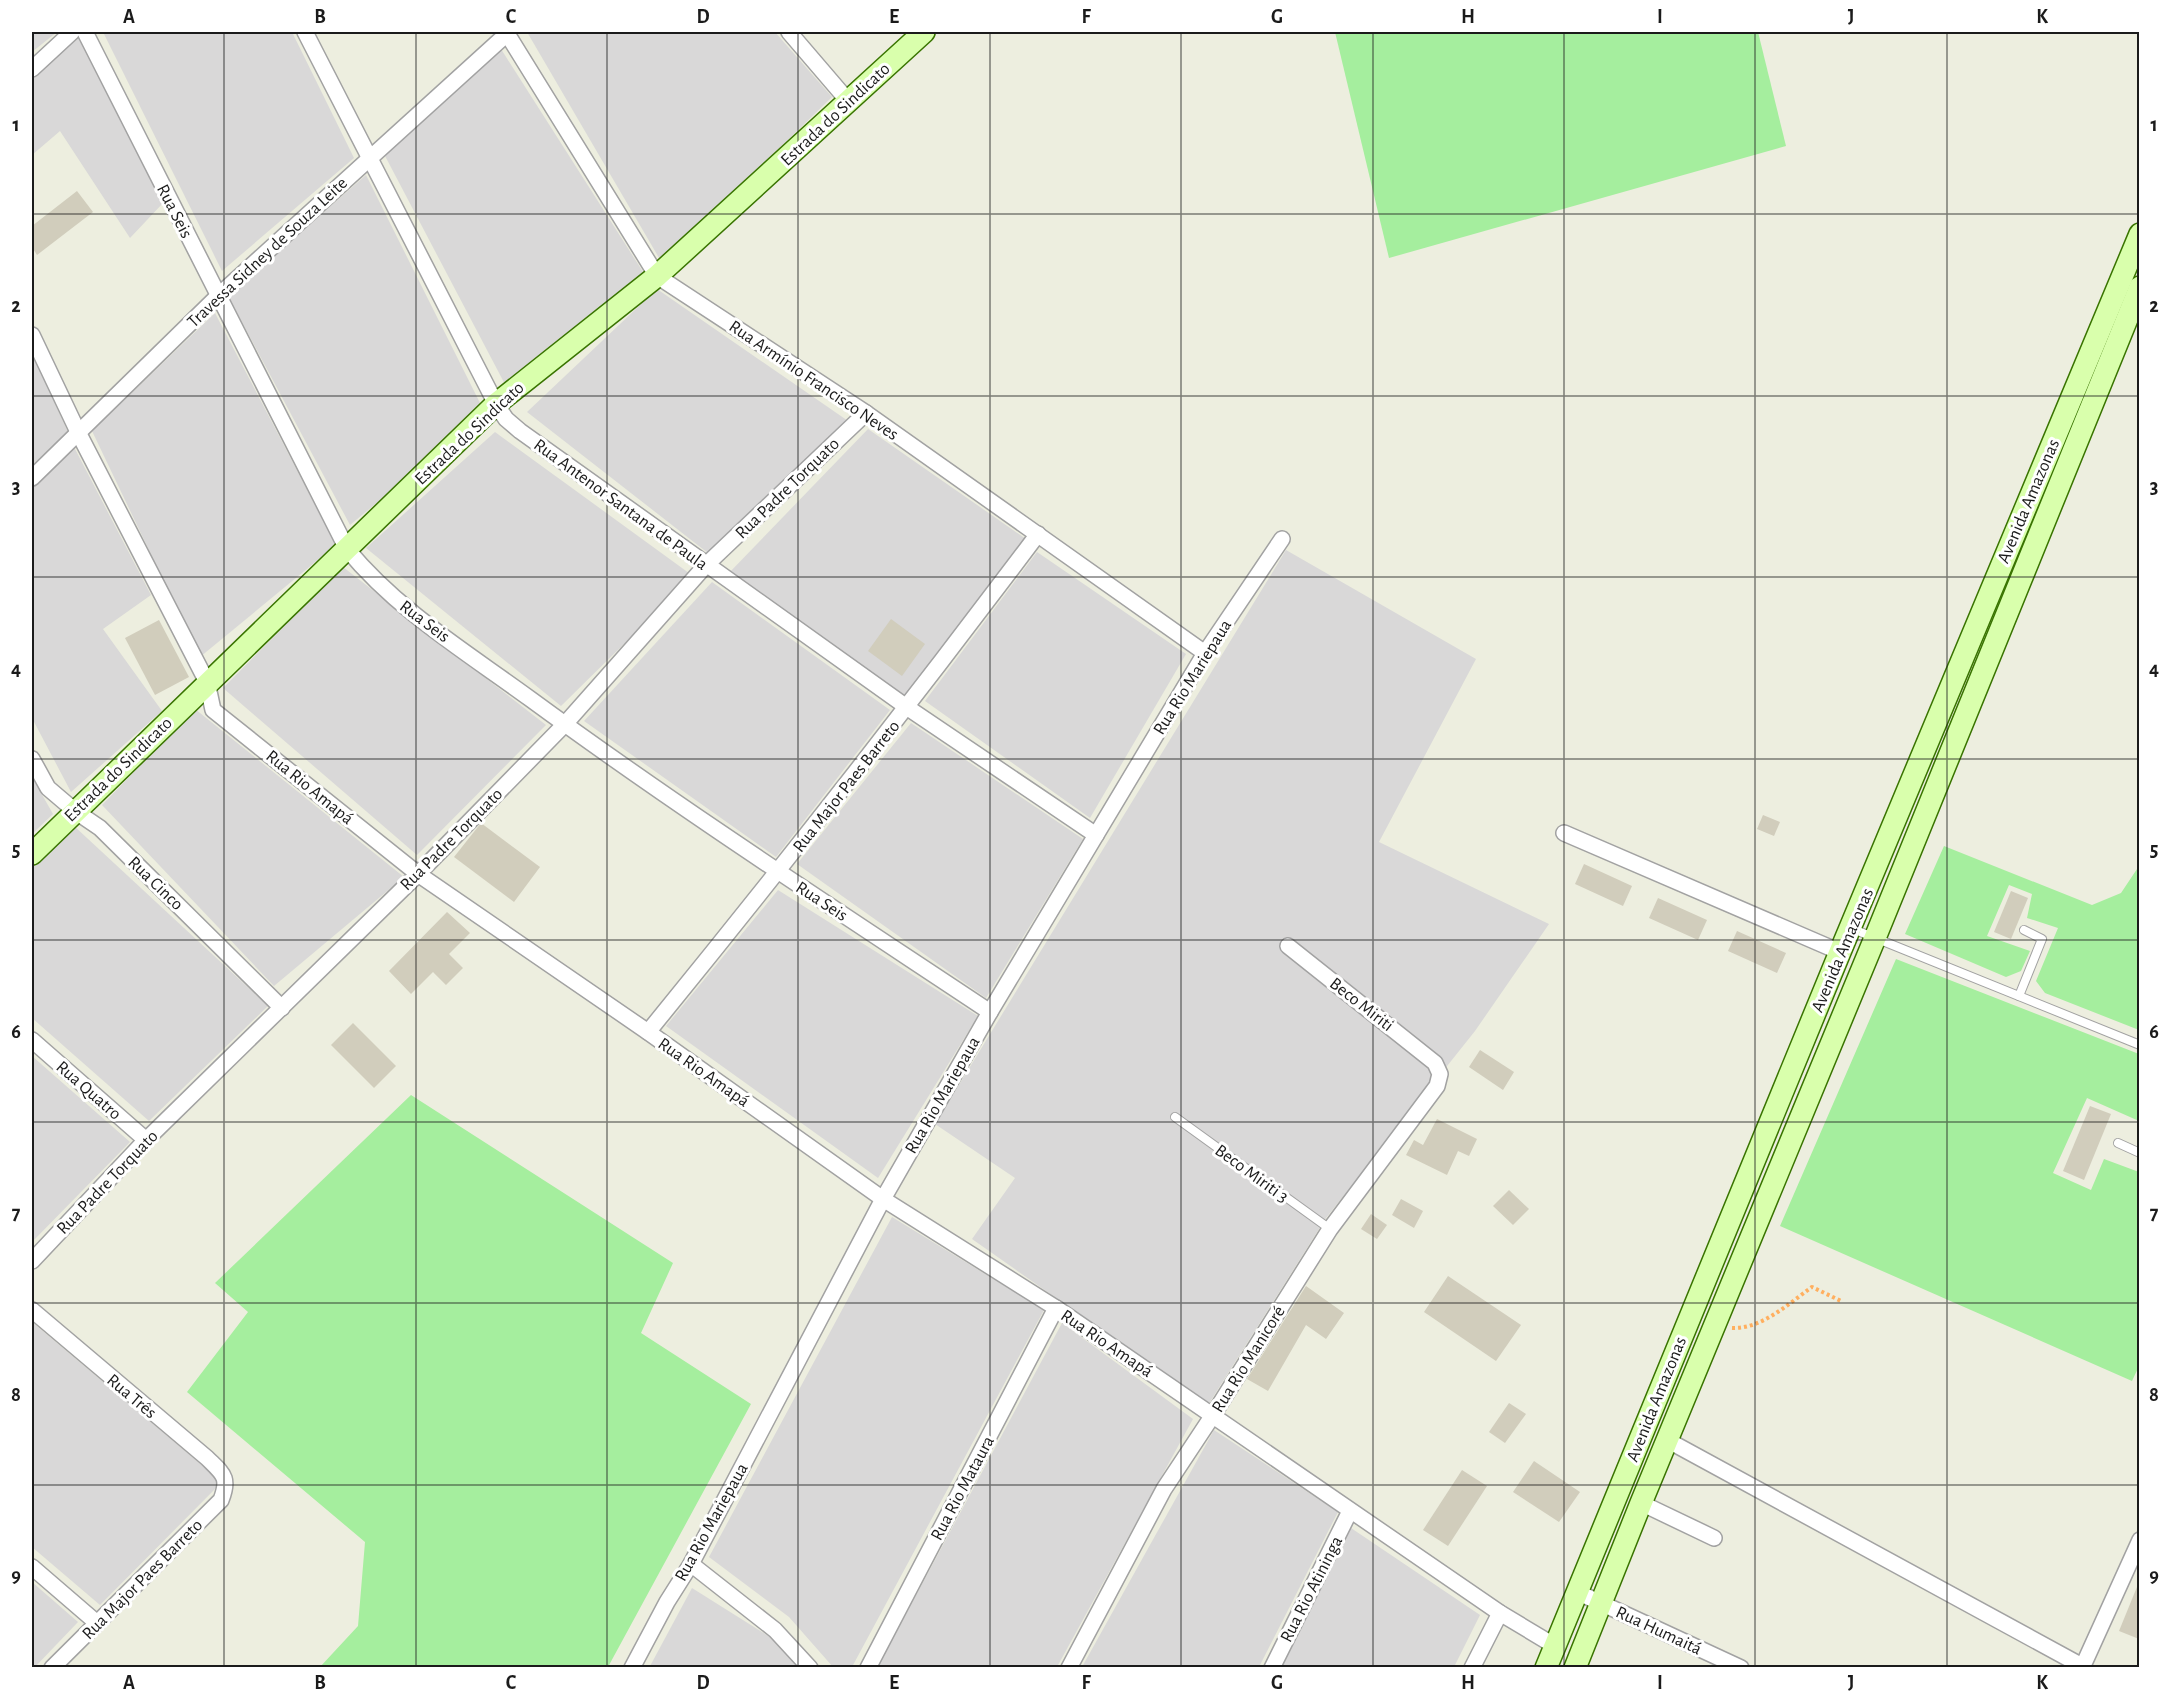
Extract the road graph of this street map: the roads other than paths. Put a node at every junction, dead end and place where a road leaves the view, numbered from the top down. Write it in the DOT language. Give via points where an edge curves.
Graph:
graph roads {
  1 [pos="72,32"];
  2 [pos="85,32"];
  3 [pos="305,32"];
  4 [pos="507,32"];
  5 [pos="789,32"];
  6 [pos="924,32"];
  7 [pos="32,69"];
  8 [pos="849,102"];
  9 [pos="368,158"];
  10 [pos="2139,234"];
  11 [pos="657,276"];
  12 [pos="2139,287"];
  13 [pos="218,296"];
  14 [pos="32,335"];
  15 [pos="496,404"];
  16 [pos="866,413"];
  17 [pos="79,434"];
  18 [pos="32,478"];
  19 [pos="1038,534"];
  20 [pos="1282,539"];
  21 [pos="347,549"];
  22 [pos="706,565"];
  23 [pos="1205,653"];
  24 [pos="207,682"];
  25 [pos="908,708"];
  26 [pos="565,724"];
  27 [pos="32,759"];
  28 [pos="75,811"];
  29 [pos="1096,834"];
  30 [pos="1564,834"];
  31 [pos="32,854"];
  32 [pos="779,872"];
  33 [pos="418,874"];
  34 [pos="1851,928"];
  35 [pos="2024,930"];
  36 [pos="1875,938"];
  37 [pos="1288,946"];
  38 [pos="1840,952"];
  39 [pos="2019,996"];
  40 [pos="282,1008"];
  41 [pos="990,1012"];
  42 [pos="648,1032"];
  43 [pos="32,1040"];
  44 [pos="2139,1045"];
  45 [pos="1435,1063"];
  46 [pos="1175,1117"];
  47 [pos="146,1140"];
  48 [pos="2118,1143"];
  49 [pos="2139,1153"];
  50 [pos="883,1199"];
  51 [pos="1330,1229"];
  52 [pos="32,1261"];
  53 [pos="1056,1308"];
  54 [pos="32,1310"];
  55 [pos="1213,1415"];
  56 [pos="1667,1440"];
  57 [pos="226,1486"];
  58 [pos="1641,1503"];
  59 [pos="1350,1511"];
  60 [pos="1714,1538"];
  61 [pos="2139,1540"];
  62 [pos="690,1564"];
  63 [pos="32,1567"];
  64 [pos="1577,1592"];
  65 [pos="1601,1603"];
  66 [pos="1500,1613"];
  67 [pos="97,1623"];
  68 [pos="1555,1646"];
  69 [pos="2082,1667"];
  70 [pos="52,1668"];
  71 [pos="632,1668"];
  72 [pos="810,1668"];
  73 [pos="868,1668"];
  74 [pos="1069,1668"];
  75 [pos="1272,1668"];
  76 [pos="1472,1668"];
  77 [pos="1546,1668"];
  78 [pos="1575,1668"];
  79 [pos="1741,1668"];
  1 -- 7 [label="street"];
  2 -- 13 [label="street, Rua Seis"];
  3 -- 9 [label="street, Rua Antenor Santana de Paula"];
  4 -- 9 [label="street, Travessa Sidney de Souza Leite"];
  4 -- 11 [label="street, Rua Armínio Francisco Neves"];
  5 -- 8 [label="street"];
  6 -- 8 [label="street, Estrada do Sindicato"];
  8 -- 11 [label="street, Estrada do Sindicato"];
  9 -- 13 [label="street, Travessa Sidney de Souza Leite"];
  9 -- 15 [label="street, Rua Antenor Santana de Paula"];
  10 -- 34 [label="street, Avenida Amazonas"];
  11 -- 15 [label="street, Estrada do Sindicato"];
  11 -- 16 [label="street, Rua Armínio Francisco Neves"];
  12 -- 36 [label="street, Avenida Amazonas"];
  13 -- 17 [label="street, Travessa Sidney de Souza Leite"];
  13 -- 21 [label="street, Rua Seis"];
  14 -- 17 [label="street, Rua Rio Amapá"];
  15 -- 21 [label="street, Estrada do Sindicato"];
  15 -- 22 [label="street, Rua Antenor Santana de Paula" via="520,431"];
  16 -- 19 [label="street, Rua Armínio Francisco Neves"];
  16 -- 22 [label="street, Rua Padre Torquato"];
  17 -- 18 [label="street, Travessa Sidney de Souza Leite"];
  17 -- 24 [label="street, Rua Rio Amapá"];
  19 -- 23 [label="street, Rua Armínio Francisco Neves"];
  19 -- 25 [label="street, Rua Major Paes Barreto"];
  20 -- 23 [label="street, Rua Rio Mariepaua"];
  21 -- 24 [label="street, Estrada do Sindicato"];
  21 -- 26 [label="street, Rua Seis" via="397,601"];
  22 -- 25 [label="street, Rua Antenor Santana de Paula"];
  22 -- 26 [label="street, Rua Padre Torquato"];
  23 -- 29 [label="street, Rua Rio Mariepaua"];
  24 -- 28 [label="street, Estrada do Sindicato"];
  24 -- 33 [label="street, Rua Rio Amapá" via="213,710"];
  25 -- 29 [label="street, Rua Antenor Santana de Paula"];
  25 -- 32 [label="street, Rua Major Paes Barreto"];
  26 -- 32 [label="street, Rua Seis"];
  26 -- 33 [label="street, Rua Padre Torquato"];
  27 -- 28 [label="street, Rua Cinco" via="48,788"];
  28 -- 31 [label="street, Estrada do Sindicato"];
  28 -- 40 [label="street, Rua Cinco" via="100,828"];
  29 -- 41 [label="street, Rua Rio Mariepaua"];
  30 -- 38 [label="street"];
  32 -- 41 [label="street, Rua Seis"];
  32 -- 42 [label="street, Rua Major Paes Barreto"];
  33 -- 40 [label="street, Rua Padre Torquato"];
  33 -- 42 [label="street, Rua Rio Amapá"];
  34 -- 36 [label="lane"];
  34 -- 38 [label="street, Avenida Amazonas"];
  35 -- 39 [label="lane" via="2042,939"];
  36 -- 39 [label="lane"];
  36 -- 56 [label="street, Avenida Amazonas"];
  37 -- 45 [label="street, Beco Miriti"];
  38 -- 64 [label="street, Avenida Amazonas"];
  39 -- 44 [label="lane"];
  40 -- 47 [label="street, Rua Padre Torquato"];
  41 -- 50 [label="street, Rua Rio Mariepaua"];
  42 -- 50 [label="street, Rua Rio Amapá"];
  43 -- 47 [label="street, Rua Quatro"];
  45 -- 51 [label="street, Rua Rio Manicoré" via="1440,1074 1437,1086"];
  46 -- 51 [label="lane, Beco Miriti 3"];
  47 -- 52 [label="street, Rua Padre Torquato"];
  48 -- 49 [label="lane"];
  50 -- 53 [label="street, Rua Rio Amapá"];
  50 -- 62 [label="street, Rua Rio Mariepaua"];
  51 -- 55 [label="street, Rua Rio Manicoré"];
  53 -- 55 [label="street, Rua Rio Amapá"];
  53 -- 73 [label="street, Rua Rio Mataura"];
  54 -- 57 [label="street, Rua Três" via="207,1458 223,1474"];
  55 -- 59 [label="street, Rua Rio Amapá"];
  55 -- 74 [label="street, Rua Rio Manicoré" via="1164,1489"];
  56 -- 58 [label="street, Avenida Amazonas"];
  56 -- 69 [label="street"];
  57 -- 67 [label="street, Rua Major Paes Barreto" via="220,1500"];
  58 -- 60 [label="street"];
  58 -- 65 [label="street, Avenida Amazonas"];
  59 -- 66 [label="street, Rua Rio Amapá"];
  59 -- 75 [label="street, Rua Rio Atininga"];
  61 -- 69 [label="street"];
  62 -- 71 [label="street, Rua Rio Mariepaua"];
  62 -- 72 [label="street" via="775,1630"];
  63 -- 67 [label="street"];
  64 -- 65 [label="street, Rua Humaitá"];
  64 -- 68 [label="street, Avenida Amazonas"];
  65 -- 78 [label="street, Avenida Amazonas"];
  65 -- 79 [label="street, Rua Humaitá"];
  66 -- 68 [label="street, Rua Rio Amapá"];
  66 -- 76 [label="street"];
  67 -- 70 [label="street, Rua Major Paes Barreto"];
  68 -- 77 [label="street, Avenida Amazonas"];
}
